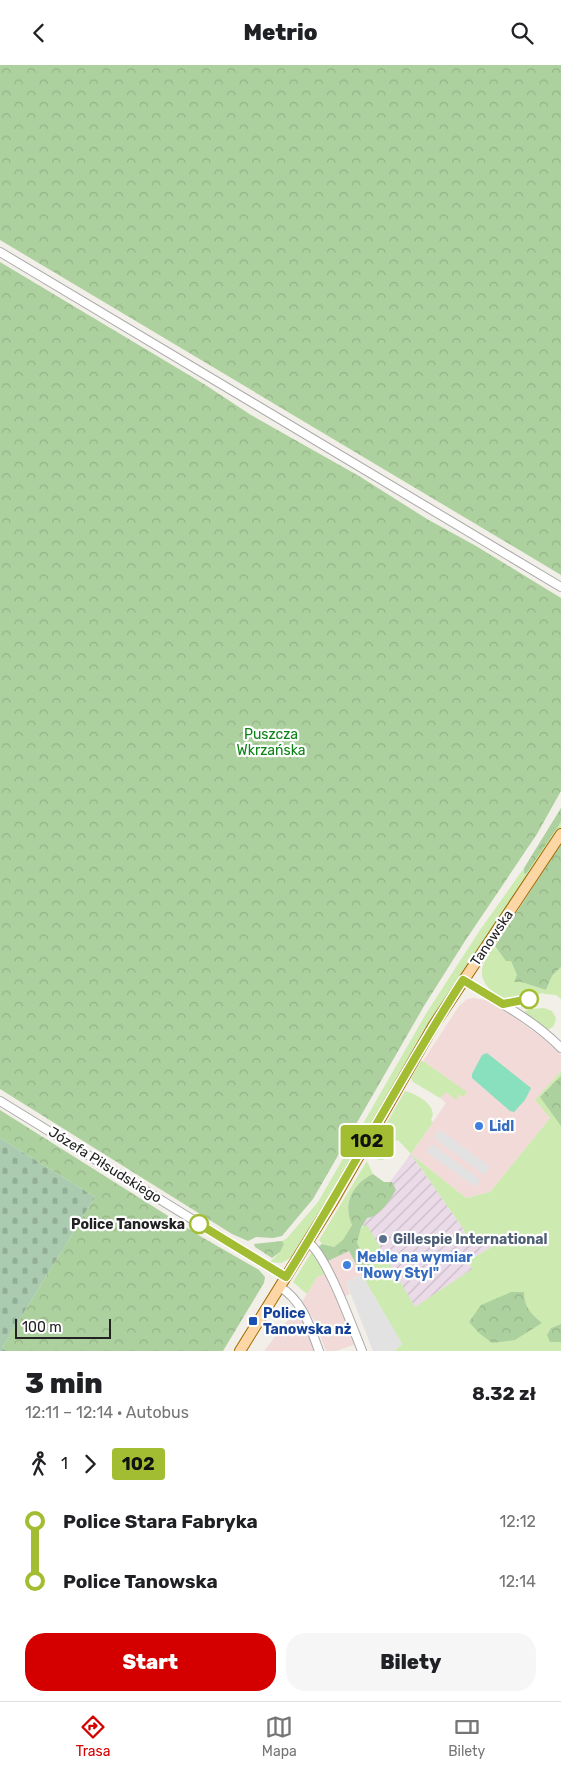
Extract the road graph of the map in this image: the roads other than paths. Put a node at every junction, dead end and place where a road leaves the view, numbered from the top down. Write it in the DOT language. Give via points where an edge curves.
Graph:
graph roads {
  1 [pos="0,252"];
  2 [pos="561,587"];
  3 [pos="561,834"];
  4 [pos="463,980"];
  5 [pos="561,1048"];
  6 [pos="0,1101"];
  7 [pos="308,1243"];
  8 [pos="286,1277"];
  9 [pos="280,1287"];
  10 [pos="240,1351"];
  11 [pos="319,1351"];
  12 [pos="362,1351"];
  1 -- 2 [label="street"];
  3 -- 4 [label="main road, Tanowska"];
  4 -- 5 [label="street" via="528,1021"];
  4 -- 7 [label="main road, Tanowska"];
  6 -- 8 [label="street, Józefa Piłsudskiego"];
  7 -- 8 [label="main road, Tanowska"];
  7 -- 12 [label="street" via="320,1255 329,1272"];
  8 -- 9 [label="main road, Tanowska"];
  9 -- 10 [label="main road, Tanowska"];
  9 -- 11 [label="street" via="305,1314"];
}
